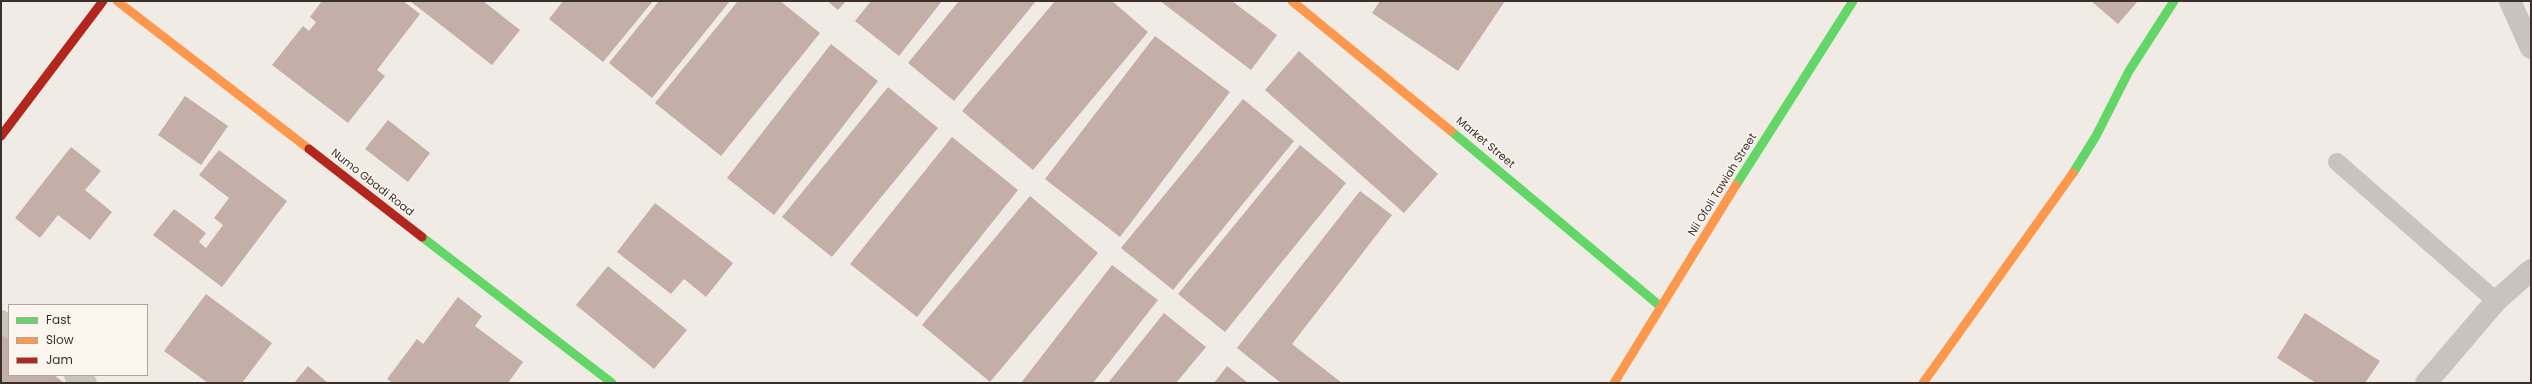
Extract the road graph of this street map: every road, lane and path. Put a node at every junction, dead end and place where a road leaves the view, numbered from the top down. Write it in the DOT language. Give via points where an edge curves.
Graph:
graph roads {
  1 [pos="103,1"];
  2 [pos="117,1"];
  3 [pos="1292,1"];
  4 [pos="1853,1"];
  5 [pos="2174,1"];
  6 [pos="2510,1"];
  7 [pos="2531,48"];
  8 [pos="1,136"];
  9 [pos="2338,162"];
  10 [pos="2531,270"];
  11 [pos="2496,300"];
  12 [pos="1660,306"];
  13 [pos="76,376"];
  14 [pos="86,383"];
  15 [pos="612,383"];
  16 [pos="1614,383"];
  17 [pos="1923,383"];
  18 [pos="2426,383"];
  1 -- 8 [label="street"];
  2 -- 15 [label="street, Numo Gbadi Road"];
  3 -- 12 [label="street, Market Street" via="1397,85"];
  4 -- 12 [label="street, Nii Ofoli Tawiah Street"];
  5 -- 17 [label="street" via="2128,71 2096,136 2063,190"];
  6 -- 7 [label="street"];
  9 -- 11 [label="lane"];
  10 -- 11 [label="street"];
  11 -- 18 [label="street"];
  12 -- 16 [label="street, Nii Ofoli Tawiah Street"];
  13 -- 14 [label="street"];
}
